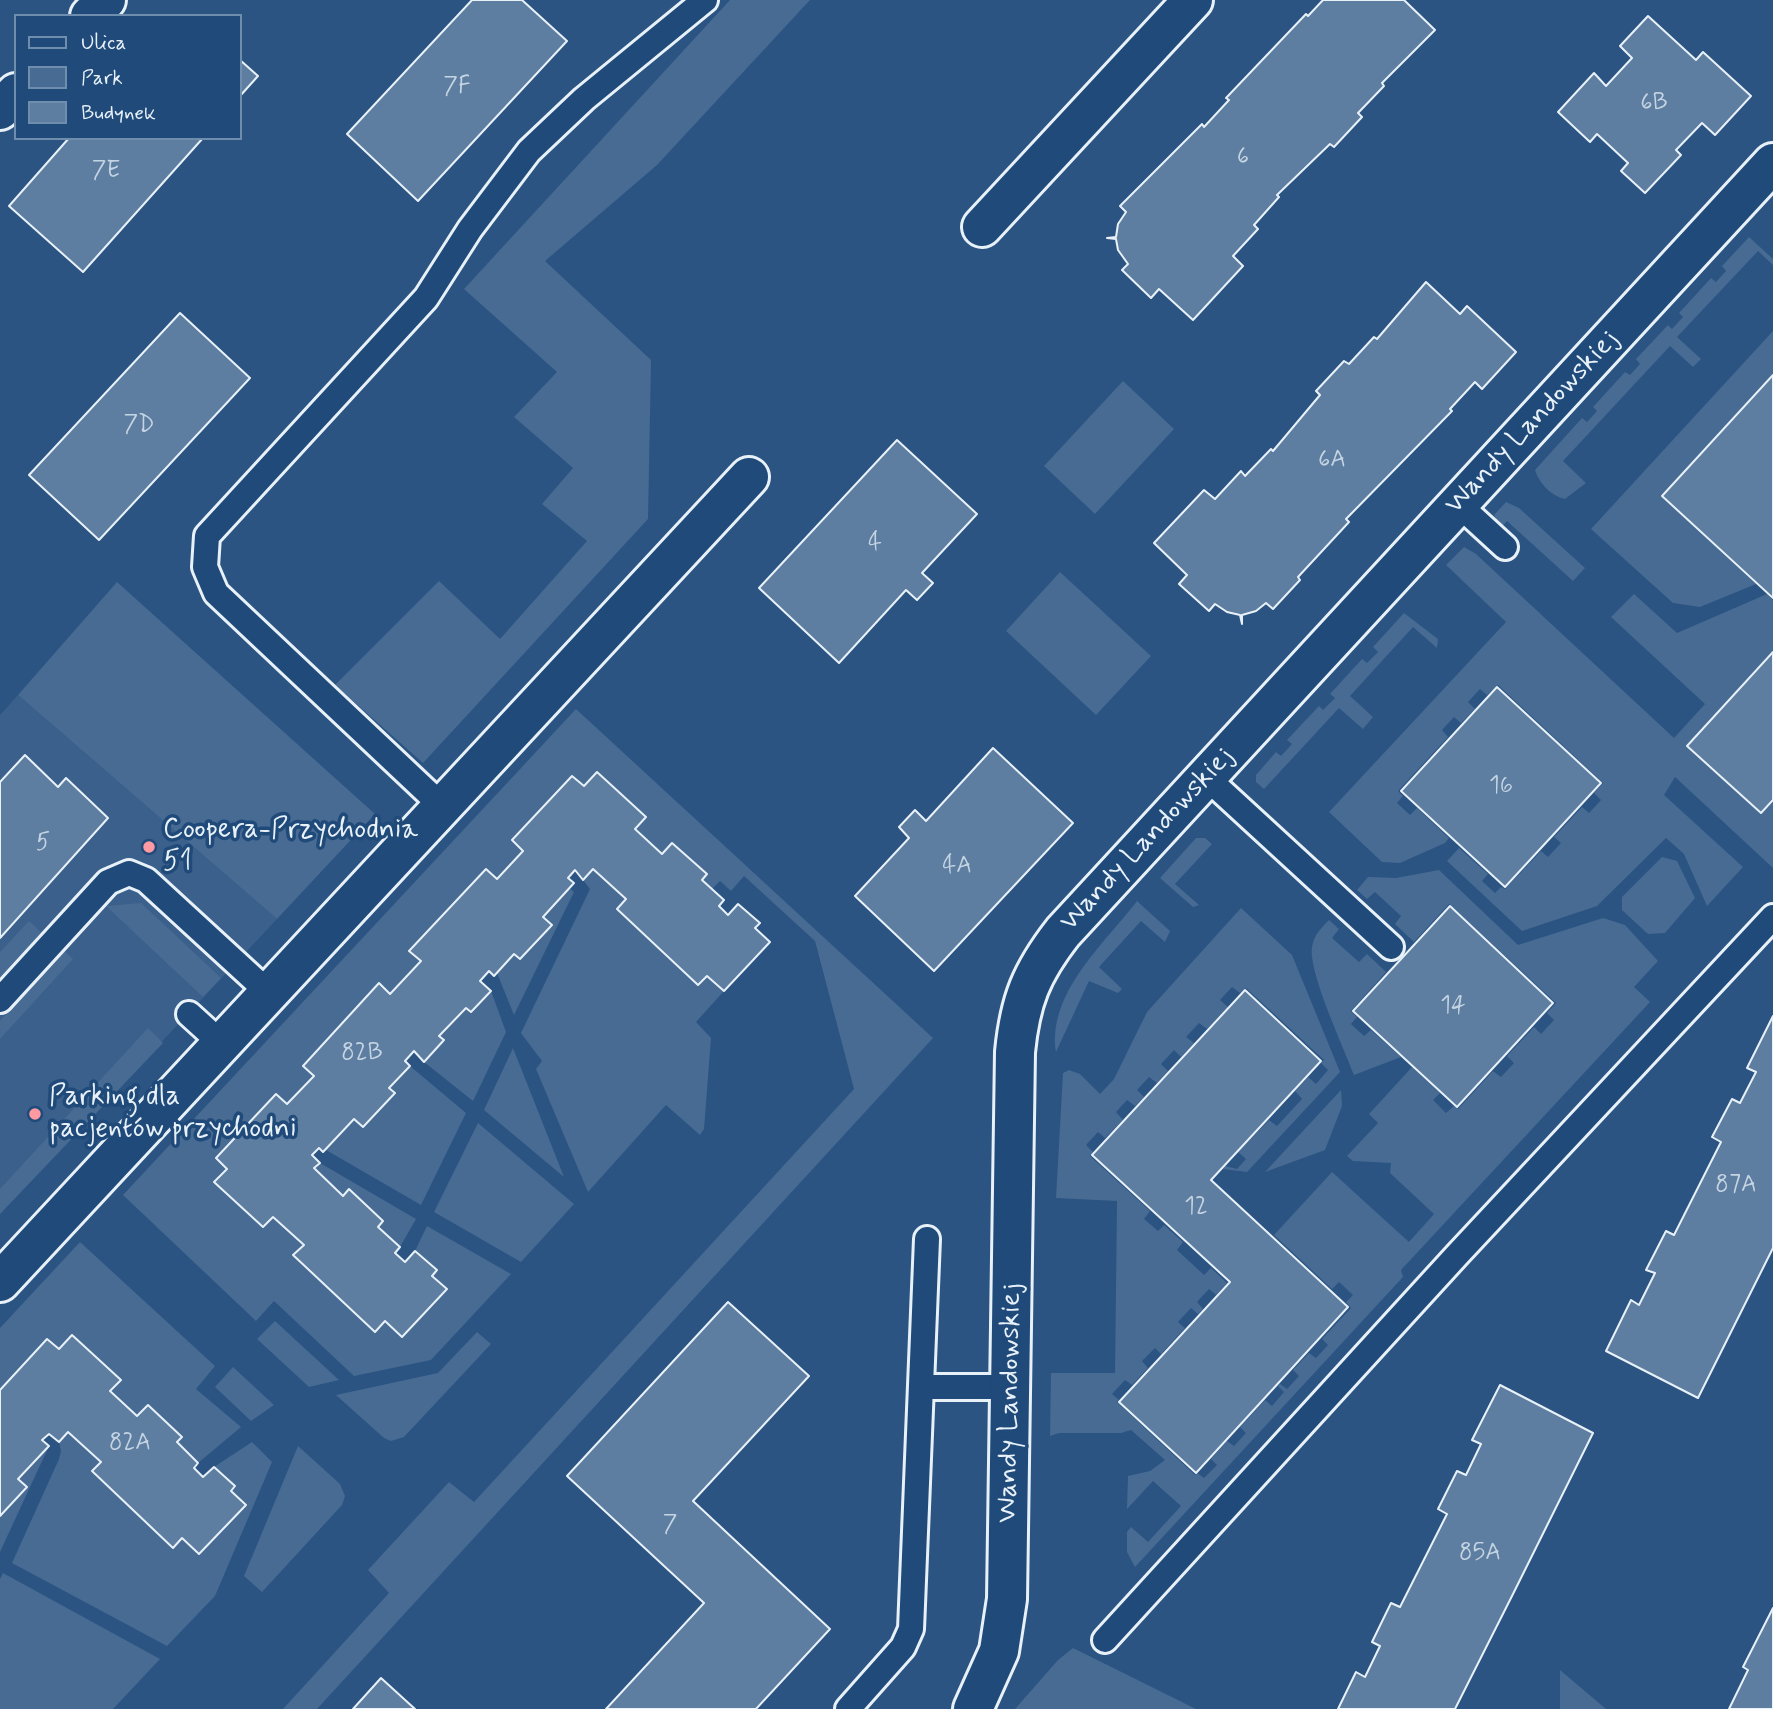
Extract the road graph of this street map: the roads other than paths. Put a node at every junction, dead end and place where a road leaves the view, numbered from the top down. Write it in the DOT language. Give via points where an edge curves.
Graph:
graph roads {
  1 [pos="106,0"];
  2 [pos="705,0"];
  3 [pos="1193,0"];
  4 [pos="92,14"];
  5 [pos="14,95"];
  6 [pos="0,110"];
  7 [pos="1773,163"];
  8 [pos="982,227"];
  9 [pos="749,477"];
  10 [pos="1458,504"];
  11 [pos="1505,547"];
  12 [pos="1206,777"];
  13 [pos="442,806"];
  14 [pos="1773,917"];
  15 [pos="1391,947"];
  16 [pos="270,993"];
  17 [pos="0,1000"];
  18 [pos="189,1014"];
  19 [pos="222,1044"];
  20 [pos="927,1240"];
  21 [pos="4,1270"];
  22 [pos="921,1387"];
  23 [pos="1012,1387"];
  24 [pos="1105,1640"];
  25 [pos="848,1709"];
  26 [pos="973,1709"];
  1 -- 4 [label="street"];
  2 -- 13 [label="lane" via="584,99 529,151 470,229 426,298 207,536 205,567 216,593"];
  3 -- 8 [label="street"];
  5 -- 6 [label="street"];
  7 -- 10 [label="street, Wandy Landowskiej"];
  9 -- 13 [label="street"];
  10 -- 11 [label="lane"];
  10 -- 12 [label="street, Wandy Landowskiej"];
  12 -- 15 [label="lane"];
  12 -- 23 [label="street, Wandy Landowskiej" via="1063,932 1030,982 1019,1012"];
  13 -- 16 [label="street"];
  14 -- 24 [label="lane"];
  16 -- 17 [label="lane" via="146,880 130,873 108,882"];
  16 -- 19 [label="street"];
  18 -- 19 [label="lane"];
  19 -- 21 [label="street"];
  20 -- 22 [label="lane"];
  22 -- 23 [label="lane"];
  22 -- 25 [label="lane" via="911,1629 903,1647"];
  23 -- 26 [label="street, Wandy Landowskiej" via="1007,1599 999,1651"];
}
